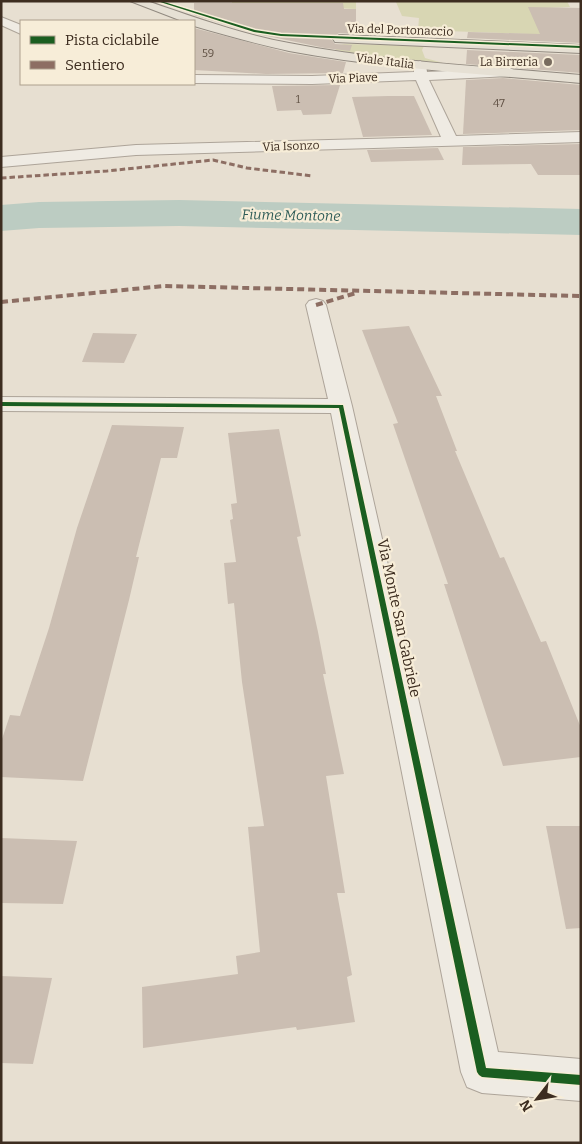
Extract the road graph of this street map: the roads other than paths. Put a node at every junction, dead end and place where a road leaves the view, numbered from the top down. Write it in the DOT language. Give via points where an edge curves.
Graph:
graph roads {
  1 [pos="135,1"];
  2 [pos="1,20"];
  3 [pos="190,20"];
  4 [pos="195,22"];
  5 [pos="20,30"];
  6 [pos="218,30"];
  7 [pos="342,39"];
  8 [pos="442,43"];
  9 [pos="581,49"];
  10 [pos="328,53"];
  11 [pos="420,71"];
  12 [pos="512,72"];
  13 [pos="195,79"];
  14 [pos="581,79"];
  15 [pos="581,137"];
  16 [pos="451,141"];
  17 [pos="1,162"];
  18 [pos="316,305"];
  19 [pos="1,404"];
  20 [pos="341,406"];
  21 [pos="581,1080"];
  1 -- 3 [label="main road, Viale Italia"];
  2 -- 5 [label="street"];
  4 -- 6 [label="main road, Viale Italia"];
  6 -- 7 [label="main road, Via del Portonaccio" via="279,37"];
  6 -- 10 [label="main road, Viale Italia" via="278,46"];
  7 -- 8 [label="main road, Via del Portonaccio"];
  7 -- 10 [label="main road" via="320,46"];
  8 -- 9 [label="main road, Via del Portonaccio"];
  8 -- 12 [label="main road" via="428,49 430,55 448,62"];
  10 -- 11 [label="main road, Viale Italia"];
  11 -- 12 [label="street, Via Piave"];
  11 -- 13 [label="street, Via Piave" via="255,81"];
  11 -- 16 [label="street"];
  12 -- 14 [label="main road"];
  15 -- 16 [label="street, Via Isonzo"];
  16 -- 17 [label="street, Via Isonzo" via="136,150"];
  18 -- 20 [label="street, Via Monte San Gabriele"];
  19 -- 20 [label="street"];
  20 -- 21 [label="street, Via Monte San Gabriele" via="482,1072"];
}
